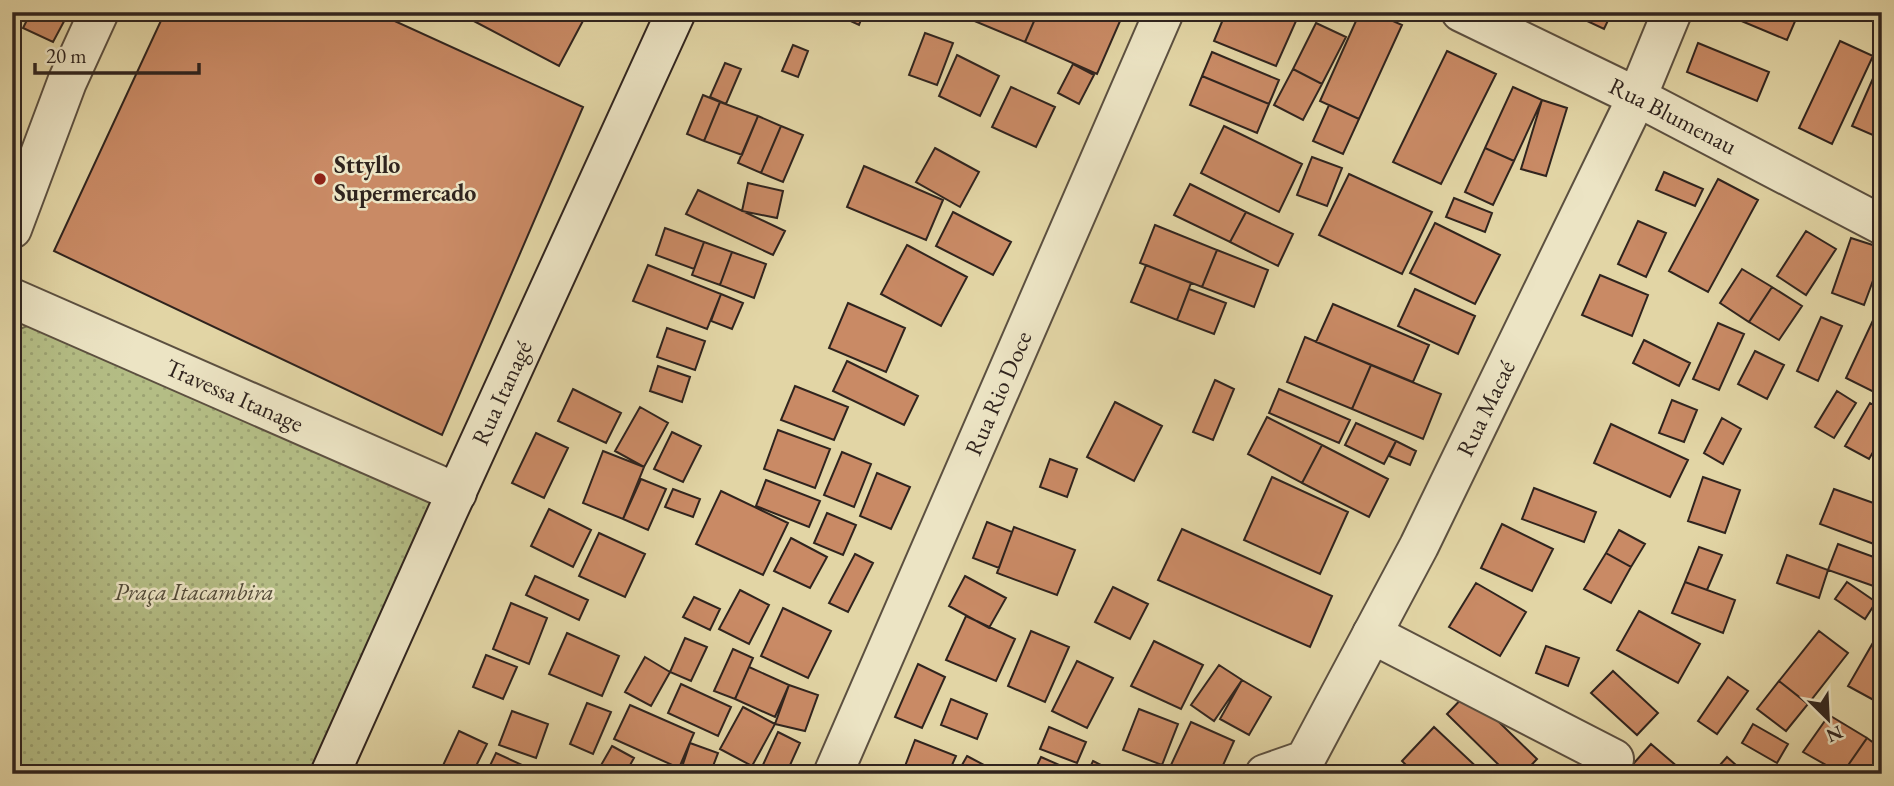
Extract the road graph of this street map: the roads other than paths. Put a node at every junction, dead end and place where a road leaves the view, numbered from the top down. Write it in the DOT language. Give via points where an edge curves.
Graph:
graph roads {
  1 [pos="99,12"];
  2 [pos="676,12"];
  3 [pos="1164,12"];
  4 [pos="1461,12"];
  5 [pos="1672,12"];
  6 [pos="1637,97"];
  7 [pos="1882,225"];
  8 [pos="12,229"];
  9 [pos="12,298"];
  10 [pos="457,493"];
  11 [pos="1372,634"];
  12 [pos="1614,759"];
  13 [pos="330,774"];
  14 [pos="833,774"];
  15 [pos="1265,774"];
  1 -- 8 [label="street" via="67,82"];
  2 -- 10 [label="street, Rua Itanagé"];
  3 -- 14 [label="street, Rua Rio Doce"];
  4 -- 6 [label="street, Rua Blumenau"];
  5 -- 6 [label="street, Rua Macaé"];
  6 -- 7 [label="street, Rua Blumenau"];
  6 -- 11 [label="street, Rua Macaé"];
  9 -- 10 [label="street, Travessa Itanage"];
  10 -- 13 [label="street, Rua Itanagé"];
  11 -- 12 [label="street"];
  11 -- 15 [label="street, Rua Macaé" via="1305,760"];
}
